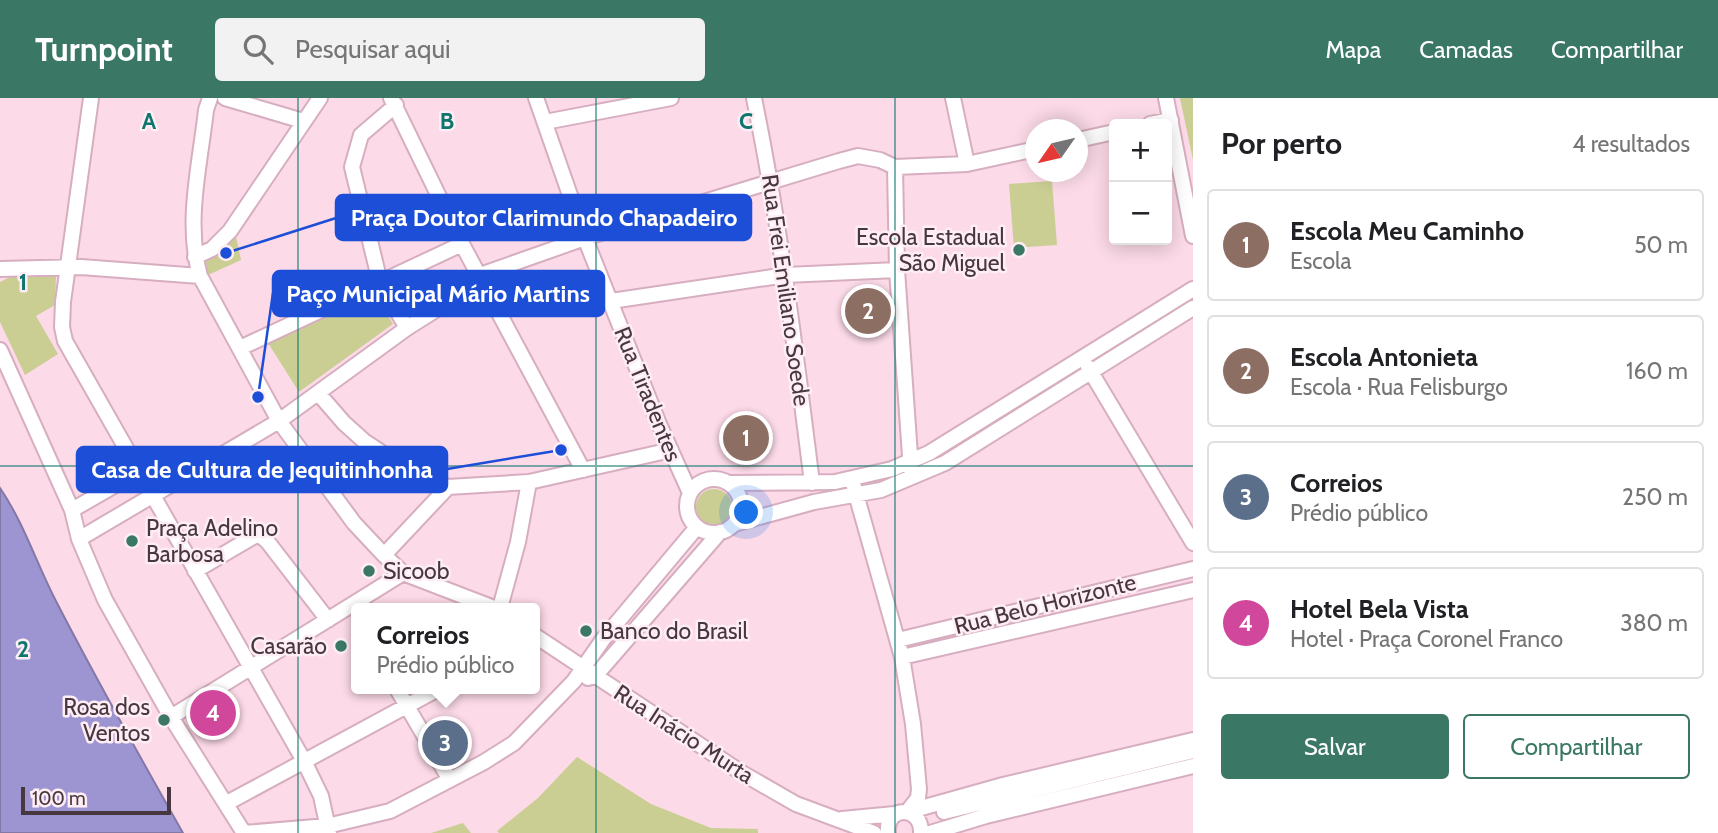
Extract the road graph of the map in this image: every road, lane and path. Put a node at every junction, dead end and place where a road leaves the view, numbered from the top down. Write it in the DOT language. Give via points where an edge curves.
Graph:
graph roads {
  1 [pos="91,98"];
  2 [pos="210,98"];
  3 [pos="225,98"];
  4 [pos="320,98"];
  5 [pos="536,98"];
  6 [pos="671,98"];
  7 [pos="754,98"];
  8 [pos="953,98"];
  9 [pos="1166,98"];
  10 [pos="393,102"];
  11 [pos="1171,119"];
  12 [pos="303,121"];
  13 [pos="545,122"];
  14 [pos="1172,125"];
  15 [pos="1109,133"];
  16 [pos="1088,138"];
  17 [pos="1025,151"];
  18 [pos="967,164"];
  19 [pos="895,167"];
  20 [pos="771,180"];
  21 [pos="1193,236"];
  22 [pos="585,238"];
  23 [pos="463,244"];
  24 [pos="195,257"];
  25 [pos="68,267"];
  26 [pos="0,269"];
  27 [pos="897,270"];
  28 [pos="786,275"];
  29 [pos="200,276"];
  30 [pos="482,278"];
  31 [pos="380,282"];
  32 [pos="1193,289"];
  33 [pos="611,301"];
  34 [pos="1193,308"];
  35 [pos="407,328"];
  36 [pos="240,348"];
  37 [pos="0,351"];
  38 [pos="1083,359"];
  39 [pos="1091,373"];
  40 [pos="318,393"];
  41 [pos="279,421"];
  42 [pos="671,450"];
  43 [pos="909,462"];
  44 [pos="583,470"];
  45 [pos="138,472"];
  46 [pos="852,478"];
  47 [pos="913,478"];
  48 [pos="529,482"];
  49 [pos="812,482"];
  50 [pos="729,483"];
  51 [pos="448,487"];
  52 [pos="690,493"];
  53 [pos="856,495"];
  54 [pos="152,497"];
  55 [pos="72,510"];
  56 [pos="734,524"];
  57 [pos="697,527"];
  58 [pos="720,532"];
  59 [pos="79,539"];
  60 [pos="1193,543"];
  61 [pos="384,555"];
  62 [pos="1193,569"];
  63 [pos="195,571"];
  64 [pos="404,573"];
  65 [pos="1193,590"];
  66 [pos="365,603"];
  67 [pos="481,603"];
  68 [pos="501,603"];
  69 [pos="351,613"];
  70 [pos="328,620"];
  71 [pos="540,639"];
  72 [pos="898,640"];
  73 [pos="902,657"];
  74 [pos="252,667"];
  75 [pos="590,671"];
  76 [pos="400,694"];
  77 [pos="428,694"];
  78 [pos="407,705"];
  79 [pos="171,717"];
  80 [pos="1193,740"];
  81 [pos="1193,754"];
  82 [pos="304,761"];
  83 [pos="1100,764"];
  84 [pos="1193,766"];
  85 [pos="450,780"];
  86 [pos="1003,786"];
  87 [pos="1106,787"];
  88 [pos="227,803"];
  89 [pos="1009,811"];
  90 [pos="901,813"];
  91 [pos="944,814"];
  92 [pos="841,819"];
  93 [pos="328,829"];
  94 [pos="244,833"];
  95 [pos="874,833"];
  96 [pos="888,833"];
  97 [pos="921,833"];
  98 [pos="930,833"];
  1 -- 25 [label="street"];
  2 -- 24 [label="street" via="192,238"];
  3 -- 12 [label="street"];
  4 -- 12 [label="street"];
  5 -- 13 [label="street, Rua Tiradentes"];
  6 -- 13 [label="street"];
  7 -- 20 [label="street, Rua Frei Emiliano Soede"];
  8 -- 18 [label="street"];
  9 -- 11 [label="street"];
  10 -- 23 [label="street"];
  10 -- 31 [label="street" via="361,135 352,167"];
  12 -- 24 [label="street" via="230,231 212,249"];
  13 -- 22 [label="street, Rua Tiradentes"];
  14 -- 21 [label="street"];
  15 -- 16 [label="street"];
  17 -- 18 [label="street"];
  18 -- 19 [label="street"];
  19 -- 20 [label="street" via="858,156"];
  19 -- 27 [label="street"];
  20 -- 22 [label="street"];
  20 -- 28 [label="street, Rua Frei Emiliano Soede"];
  22 -- 30 [label="street"];
  22 -- 33 [label="street, Rua Tiradentes"];
  23 -- 30 [label="street"];
  23 -- 31 [label="street"];
  24 -- 29 [label="street"];
  25 -- 26 [label="street"];
  25 -- 29 [label="street"];
  25 -- 45 [label="street" via="62,327 65,341"];
  27 -- 28 [label="street"];
  27 -- 43 [label="street"];
  28 -- 33 [label="street"];
  28 -- 49 [label="street, Rua Frei Emiliano Soede"];
  29 -- 36 [label="street"];
  30 -- 35 [label="street"];
  30 -- 44 [label="street"];
  31 -- 35 [label="street"];
  31 -- 36 [label="street"];
  32 -- 38 [label="street"];
  33 -- 42 [label="street, Rua Tiradentes"];
  34 -- 39 [label="street"];
  35 -- 40 [label="street"];
  36 -- 41 [label="street"];
  37 -- 55 [label="street"];
  38 -- 39 [label="street"];
  38 -- 43 [label="street" via="952,441"];
  39 -- 47 [label="street"];
  39 -- 60 [label="street"];
  40 -- 41 [label="street"];
  40 -- 51 [label="street" via="364,441 402,466"];
  41 -- 54 [label="street"];
  41 -- 61 [label="street" via="354,523"];
  42 -- 44 [label="street"];
  42 -- 52 [label="street, Rua Tiradentes"];
  43 -- 46 [label="street"];
  43 -- 47 [label="street"];
  44 -- 48 [label="street"];
  45 -- 54 [label="street"];
  45 -- 55 [label="street"];
  46 -- 49 [label="street"];
  46 -- 53 [label="street"];
  47 -- 53 [label="street"];
  48 -- 51 [label="street"];
  48 -- 68 [label="street"];
  49 -- 50 [label="street"];
  50 -- 52 [label="street" via="712,479"];
  50 -- 56 [label="street" via="741,507"];
  51 -- 61 [label="street"];
  52 -- 57 [label="street" via="687,511"];
  53 -- 56 [label="street"];
  53 -- 72 [label="street"];
  54 -- 59 [label="street"];
  54 -- 63 [label="street"];
  55 -- 59 [label="street"];
  56 -- 58 [label="street"];
  57 -- 58 [label="street"];
  57 -- 75 [label="street" via="621,617"];
  58 -- 75 [label="street"];
  59 -- 79 [label="street" via="105,600"];
  61 -- 64 [label="street"];
  62 -- 72 [label="street, Rua Belo Horizonte"];
  63 -- 70 [label="street" via="258,534"];
  63 -- 74 [label="street"];
  64 -- 66 [label="street"];
  64 -- 67 [label="street"];
  65 -- 73 [label="street, Rua Belo Horizonte"];
  69 -- 70 [label="street"];
  70 -- 74 [label="street"];
  71 -- 75 [label="street, Rua Inácio Murta"];
  72 -- 73 [label="street"];
  73 -- 90 [label="street" via="919,789 918,798"];
  74 -- 79 [label="street"];
  74 -- 82 [label="street"];
  75 -- 85 [label="street" via="514,743"];
  75 -- 92 [label="street, Rua Inácio Murta" via="741,773 796,804"];
  76 -- 78 [label="street"];
  77 -- 78 [label="street"];
  78 -- 82 [label="street"];
  78 -- 85 [label="street"];
  79 -- 88 [label="street"];
  80 -- 83 [label="street"];
  81 -- 91 [label="street"];
  82 -- 88 [label="street"];
  82 -- 93 [label="street" via="321,796"];
  83 -- 86 [label="street"];
  83 -- 87 [label="street"];
  84 -- 87 [label="street"];
  85 -- 93 [label="street" via="390,811"];
  86 -- 89 [label="street"];
  86 -- 90 [label="street"];
  87 -- 89 [label="street"];
  88 -- 94 [label="street"];
  89 -- 98 [label="street"];
  90 -- 92 [label="street"];
  90 -- 96 [label="street" via="888,823"];
  90 -- 97 [label="street" via="918,818"];
  92 -- 95 [label="street, Rua Inácio Murta"];
  93 -- 94 [label="street"];
}
